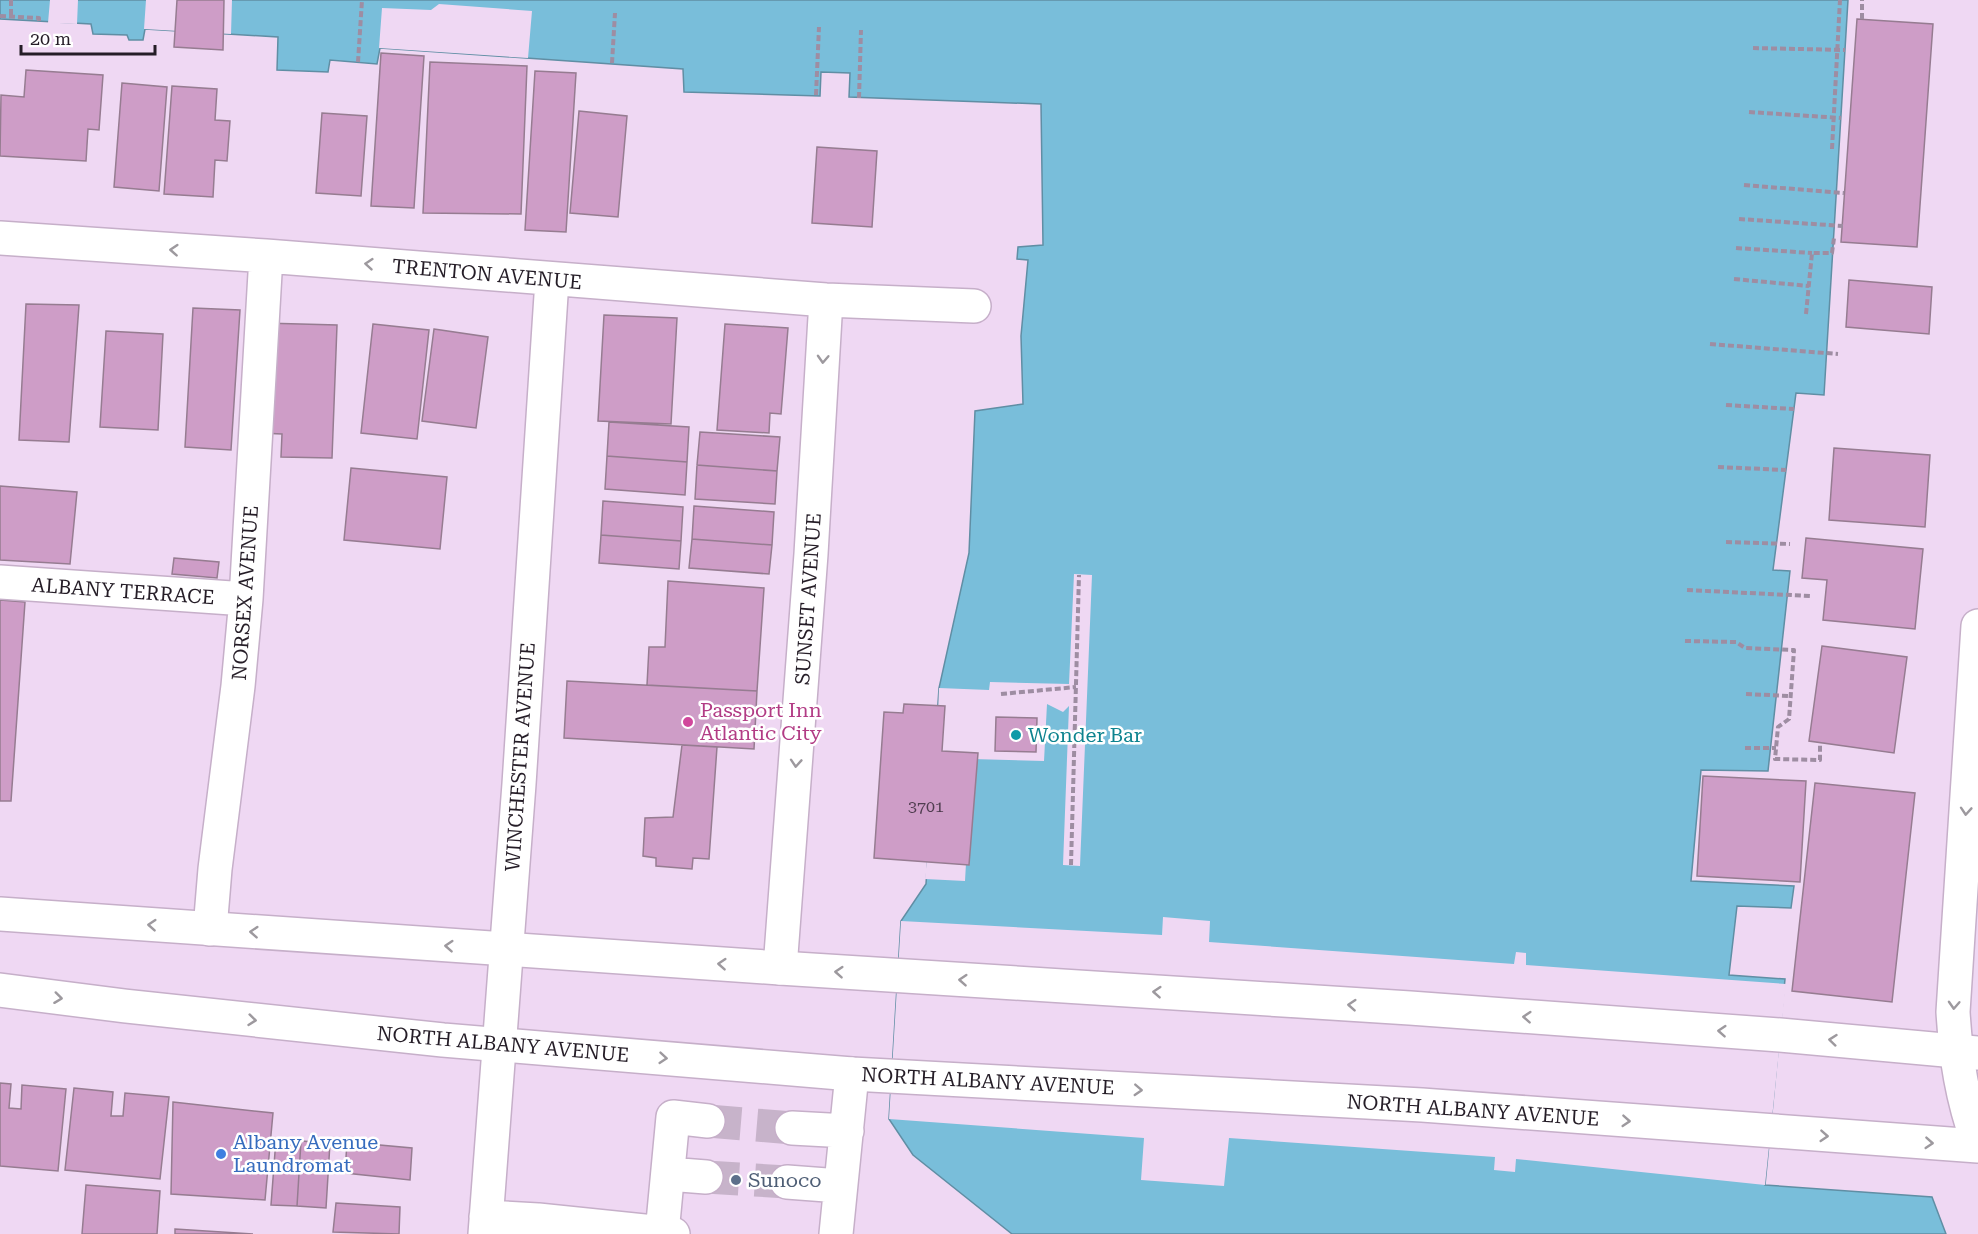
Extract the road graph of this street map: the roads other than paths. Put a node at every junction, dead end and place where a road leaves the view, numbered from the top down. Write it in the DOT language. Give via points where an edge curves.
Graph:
graph roads {
  1 [pos="0,238"];
  2 [pos="266,256"];
  3 [pos="552,280"];
  4 [pos="826,300"];
  5 [pos="974,306"];
  6 [pos="0,582"];
  7 [pos="246,599"];
  8 [pos="1978,626"];
  9 [pos="0,914"];
  10 [pos="210,929"];
  11 [pos="507,950"];
  12 [pos="780,968"];
  13 [pos="0,990"];
  14 [pos="500,1045"];
  15 [pos="1967,1052"];
  16 [pos="852,1074"];
  17 [pos="708,1121"];
  18 [pos="792,1128"];
  19 [pos="847,1131"];
  20 [pos="1978,1145"];
  21 [pos="668,1174"];
  22 [pos="706,1177"];
  23 [pos="787,1182"];
  24 [pos="840,1186"];
  25 [pos="486,1226"];
  26 [pos="668,1233"];
  27 [pos="836,1234"];
  2 -- 1 [label="main road, TRENTON AVENUE, one-way"];
  3 -- 2 [label="main road, TRENTON AVENUE, one-way"];
  2 -- 7 [label="main road, NORSEX AVENUE"];
  3 -- 4 [label="main road, TRENTON AVENUE"];
  3 -- 11 [label="main road, WINCHESTER AVENUE"];
  4 -- 5 [label="main road, TRENTON AVENUE"];
  4 -- 12 [label="main road, SUNSET AVENUE, one-way"];
  6 -- 7 [label="main road, ALBANY TERRACE"];
  7 -- 10 [label="main road, NORSEX AVENUE"];
  8 -- 15 [label="main road, one-way" via="1953,1012"];
  10 -- 9 [label="main road, one-way"];
  11 -- 10 [label="main road, one-way"];
  12 -- 11 [label="main road, one-way"];
  11 -- 14 [label="main road, WINCHESTER AVENUE"];
  15 -- 12 [label="main road, one-way" via="1410,1008"];
  13 -- 14 [label="main road, NORTH ALBANY AVENUE, one-way"];
  14 -- 16 [label="main road, NORTH ALBANY AVENUE, one-way"];
  14 -- 25 [label="main road, WINCHESTER AVENUE"];
  15 -- 20 [label="main road" via="1966,1109"];
  16 -- 19 [label="main road"];
  16 -- 20 [label="main road, NORTH ALBANY AVENUE, one-way" via="1422,1104"];
  17 -- 21 [label="main road" via="673,1118"];
  18 -- 19 [label="main road"];
  19 -- 24 [label="main road"];
  21 -- 22 [label="main road"];
  21 -- 26 [label="main road"];
  23 -- 24 [label="main road"];
  24 -- 27 [label="main road"];
  25 -- 26 [label="main road" via="538,1220"];
}
